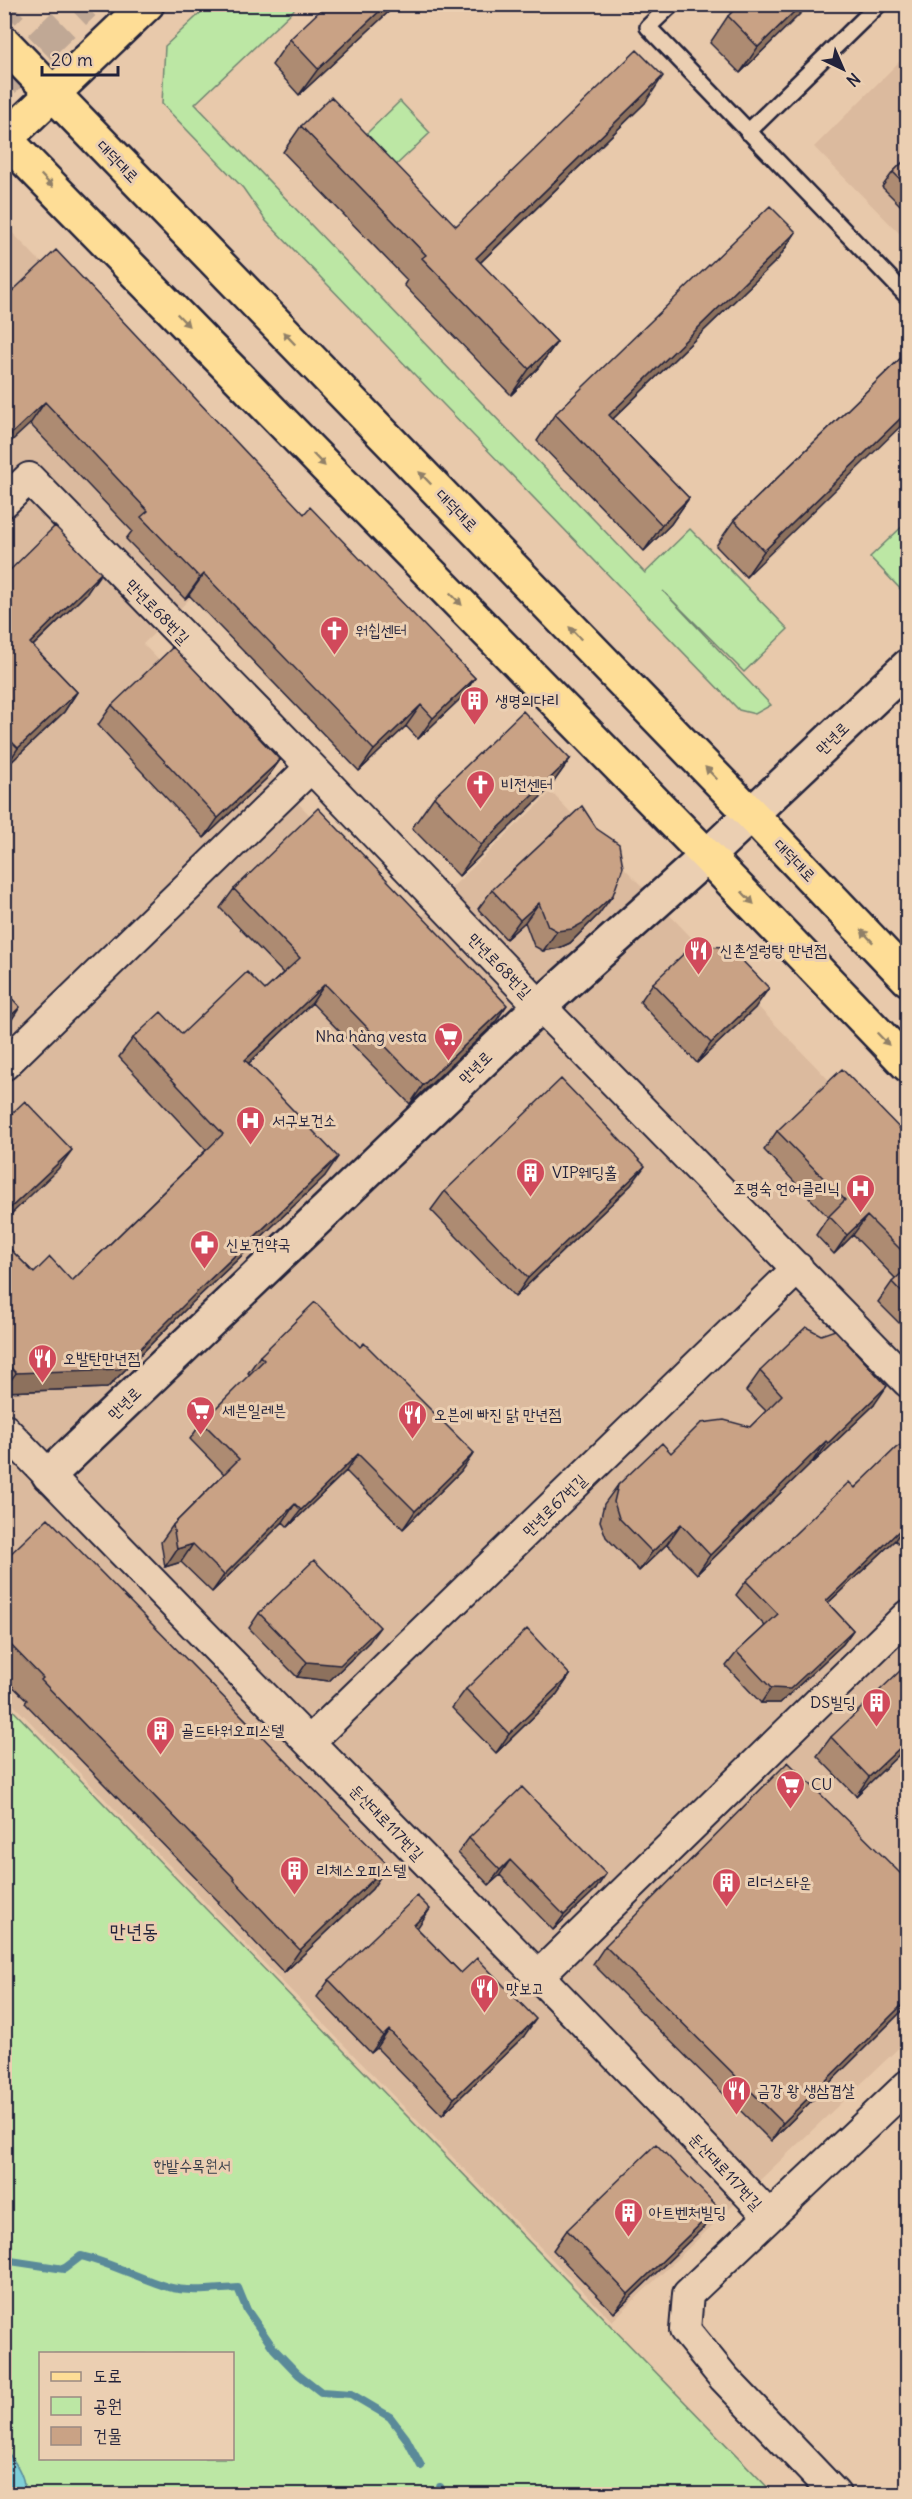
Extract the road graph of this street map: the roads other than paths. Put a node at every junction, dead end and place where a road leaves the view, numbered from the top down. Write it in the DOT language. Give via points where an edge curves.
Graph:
graph roads {
  1 [pos="147,4"];
  2 [pos="672,4"];
  3 [pos="879,4"];
  4 [pos="4,43"];
  5 [pos="53,94"];
  6 [pos="748,132"];
  7 [pos="5,139"];
  8 [pos="908,297"];
  9 [pos="4,502"];
  10 [pos="908,666"];
  11 [pos="311,767"];
  12 [pos="752,815"];
  13 [pos="707,856"];
  14 [pos="908,979"];
  15 [pos="540,1006"];
  16 [pos="4,1065"];
  17 [pos="908,1065"];
  18 [pos="798,1268"];
  19 [pos="908,1382"];
  20 [pos="4,1429"];
  21 [pos="49,1475"];
  22 [pos="908,1615"];
  23 [pos="309,1742"];
  24 [pos="537,1977"];
  25 [pos="908,2085"];
  26 [pos="769,2216"];
  27 [pos="835,2494"];
  1 -- 5 [label="main road"];
  2 -- 6 [label="lane" via="648,27"];
  3 -- 6 [label="lane"];
  4 -- 5 [label="main road, 대덕대로"];
  5 -- 7 [label="main road"];
  12 -- 5 [label="main road, 대덕대로, one-way"];
  6 -- 8 [label="lane"];
  7 -- 13 [label="main road, one-way"];
  9 -- 11 [label="street, 만년로68번길" via="28,478"];
  10 -- 12 [label="street, 만년로"];
  11 -- 15 [label="street, 만년로68번길"];
  11 -- 16 [label="street"];
  12 -- 13 [label="street, 만년로"];
  14 -- 12 [label="main road, 대덕대로, one-way"];
  13 -- 15 [label="street, 만년로"];
  13 -- 17 [label="main road, one-way"];
  15 -- 18 [label="street"];
  15 -- 21 [label="street, 만년로"];
  18 -- 19 [label="street"];
  18 -- 23 [label="street, 만년로67번길"];
  20 -- 21 [label="street, 둔산대로117번길"];
  21 -- 23 [label="street, 둔산대로117번길"];
  22 -- 24 [label="street"];
  23 -- 24 [label="street, 둔산대로117번길"];
  24 -- 26 [label="street, 둔산대로117번길"];
  25 -- 26 [label="street, 둔산대로117번길"];
  26 -- 27 [label="street, 둔산대로117번길" via="688,2294 685,2330 724,2378"];
}
